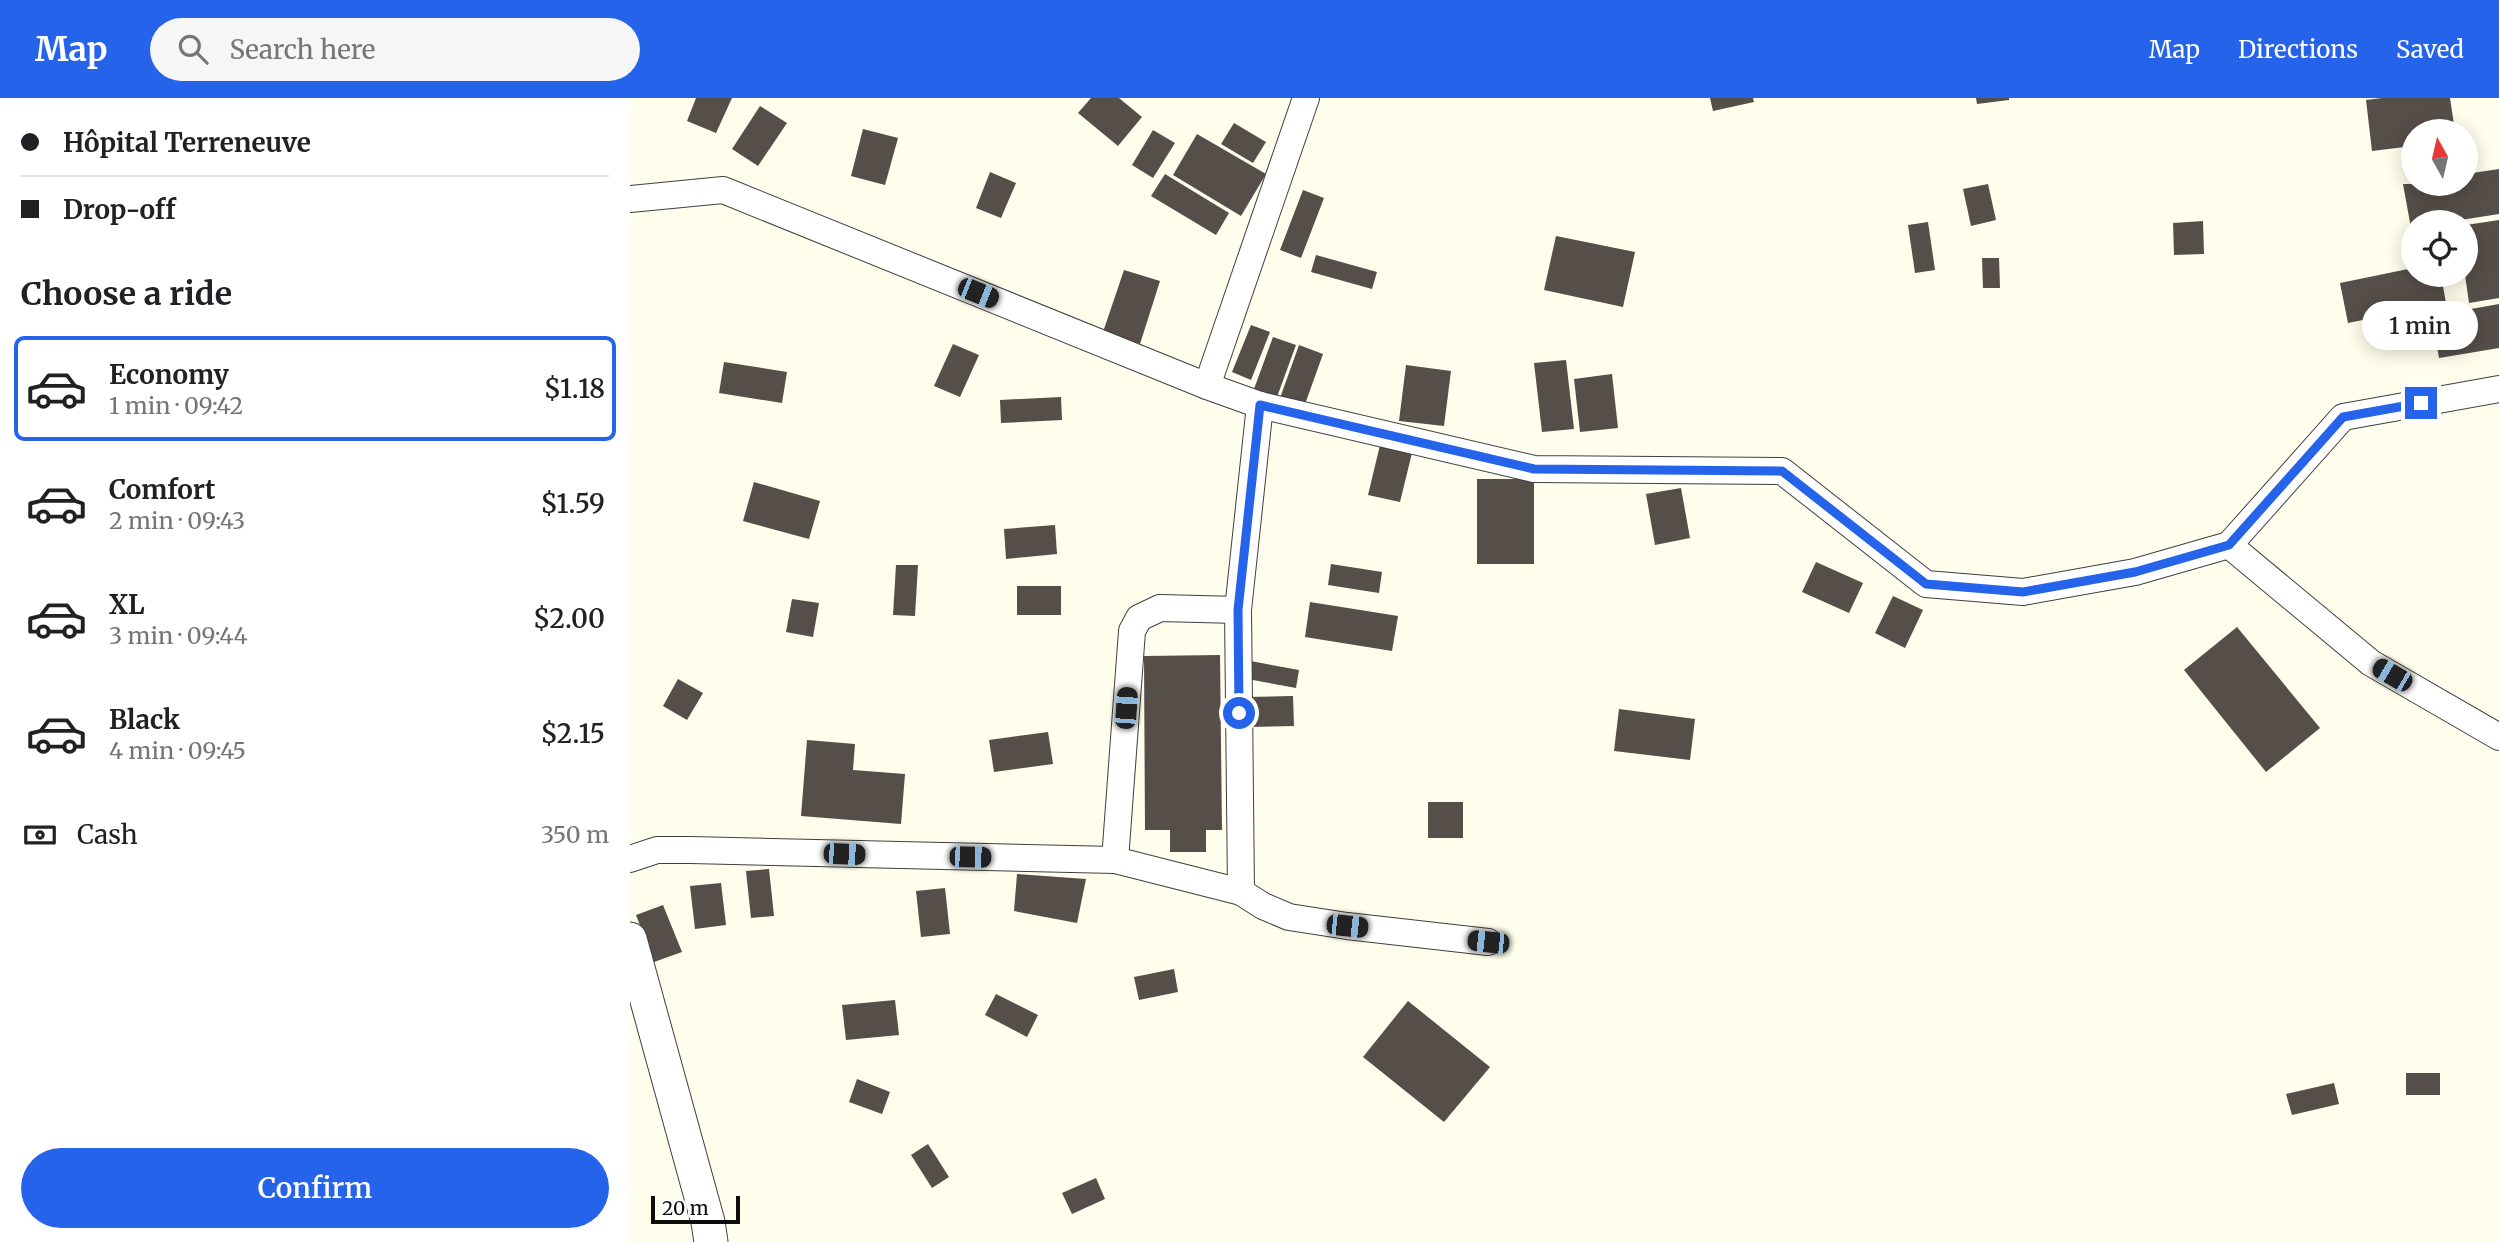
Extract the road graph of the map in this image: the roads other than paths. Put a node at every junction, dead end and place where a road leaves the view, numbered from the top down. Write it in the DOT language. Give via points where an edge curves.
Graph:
graph roads {
  1 [pos="1306,98"];
  2 [pos="630,199"];
  3 [pos="1207,386"];
  4 [pos="2499,389"];
  5 [pos="1260,405"];
  6 [pos="2229,545"];
  7 [pos="1238,610"];
  8 [pos="2499,737"];
  9 [pos="630,859"];
  10 [pos="1115,860"];
  11 [pos="1241,892"];
  12 [pos="630,939"];
  13 [pos="1488,942"];
  14 [pos="711,1242"];
  1 -- 3 [label="street"];
  2 -- 3 [label="street" via="723,190"];
  3 -- 5 [label="street"];
  4 -- 6 [label="street" via="2343,417"];
  5 -- 6 [label="street" via="1534,469 1782,471 1926,584 2023,592 2135,572"];
  5 -- 7 [label="street"];
  6 -- 8 [label="street" via="2371,663"];
  7 -- 10 [label="street" via="1160,608 1139,618 1132,631"];
  7 -- 11 [label="street"];
  9 -- 10 [label="street" via="656,850 690,850"];
  10 -- 11 [label="street"];
  11 -- 13 [label="street" via="1289,917"];
  12 -- 14 [label="street"];
}
